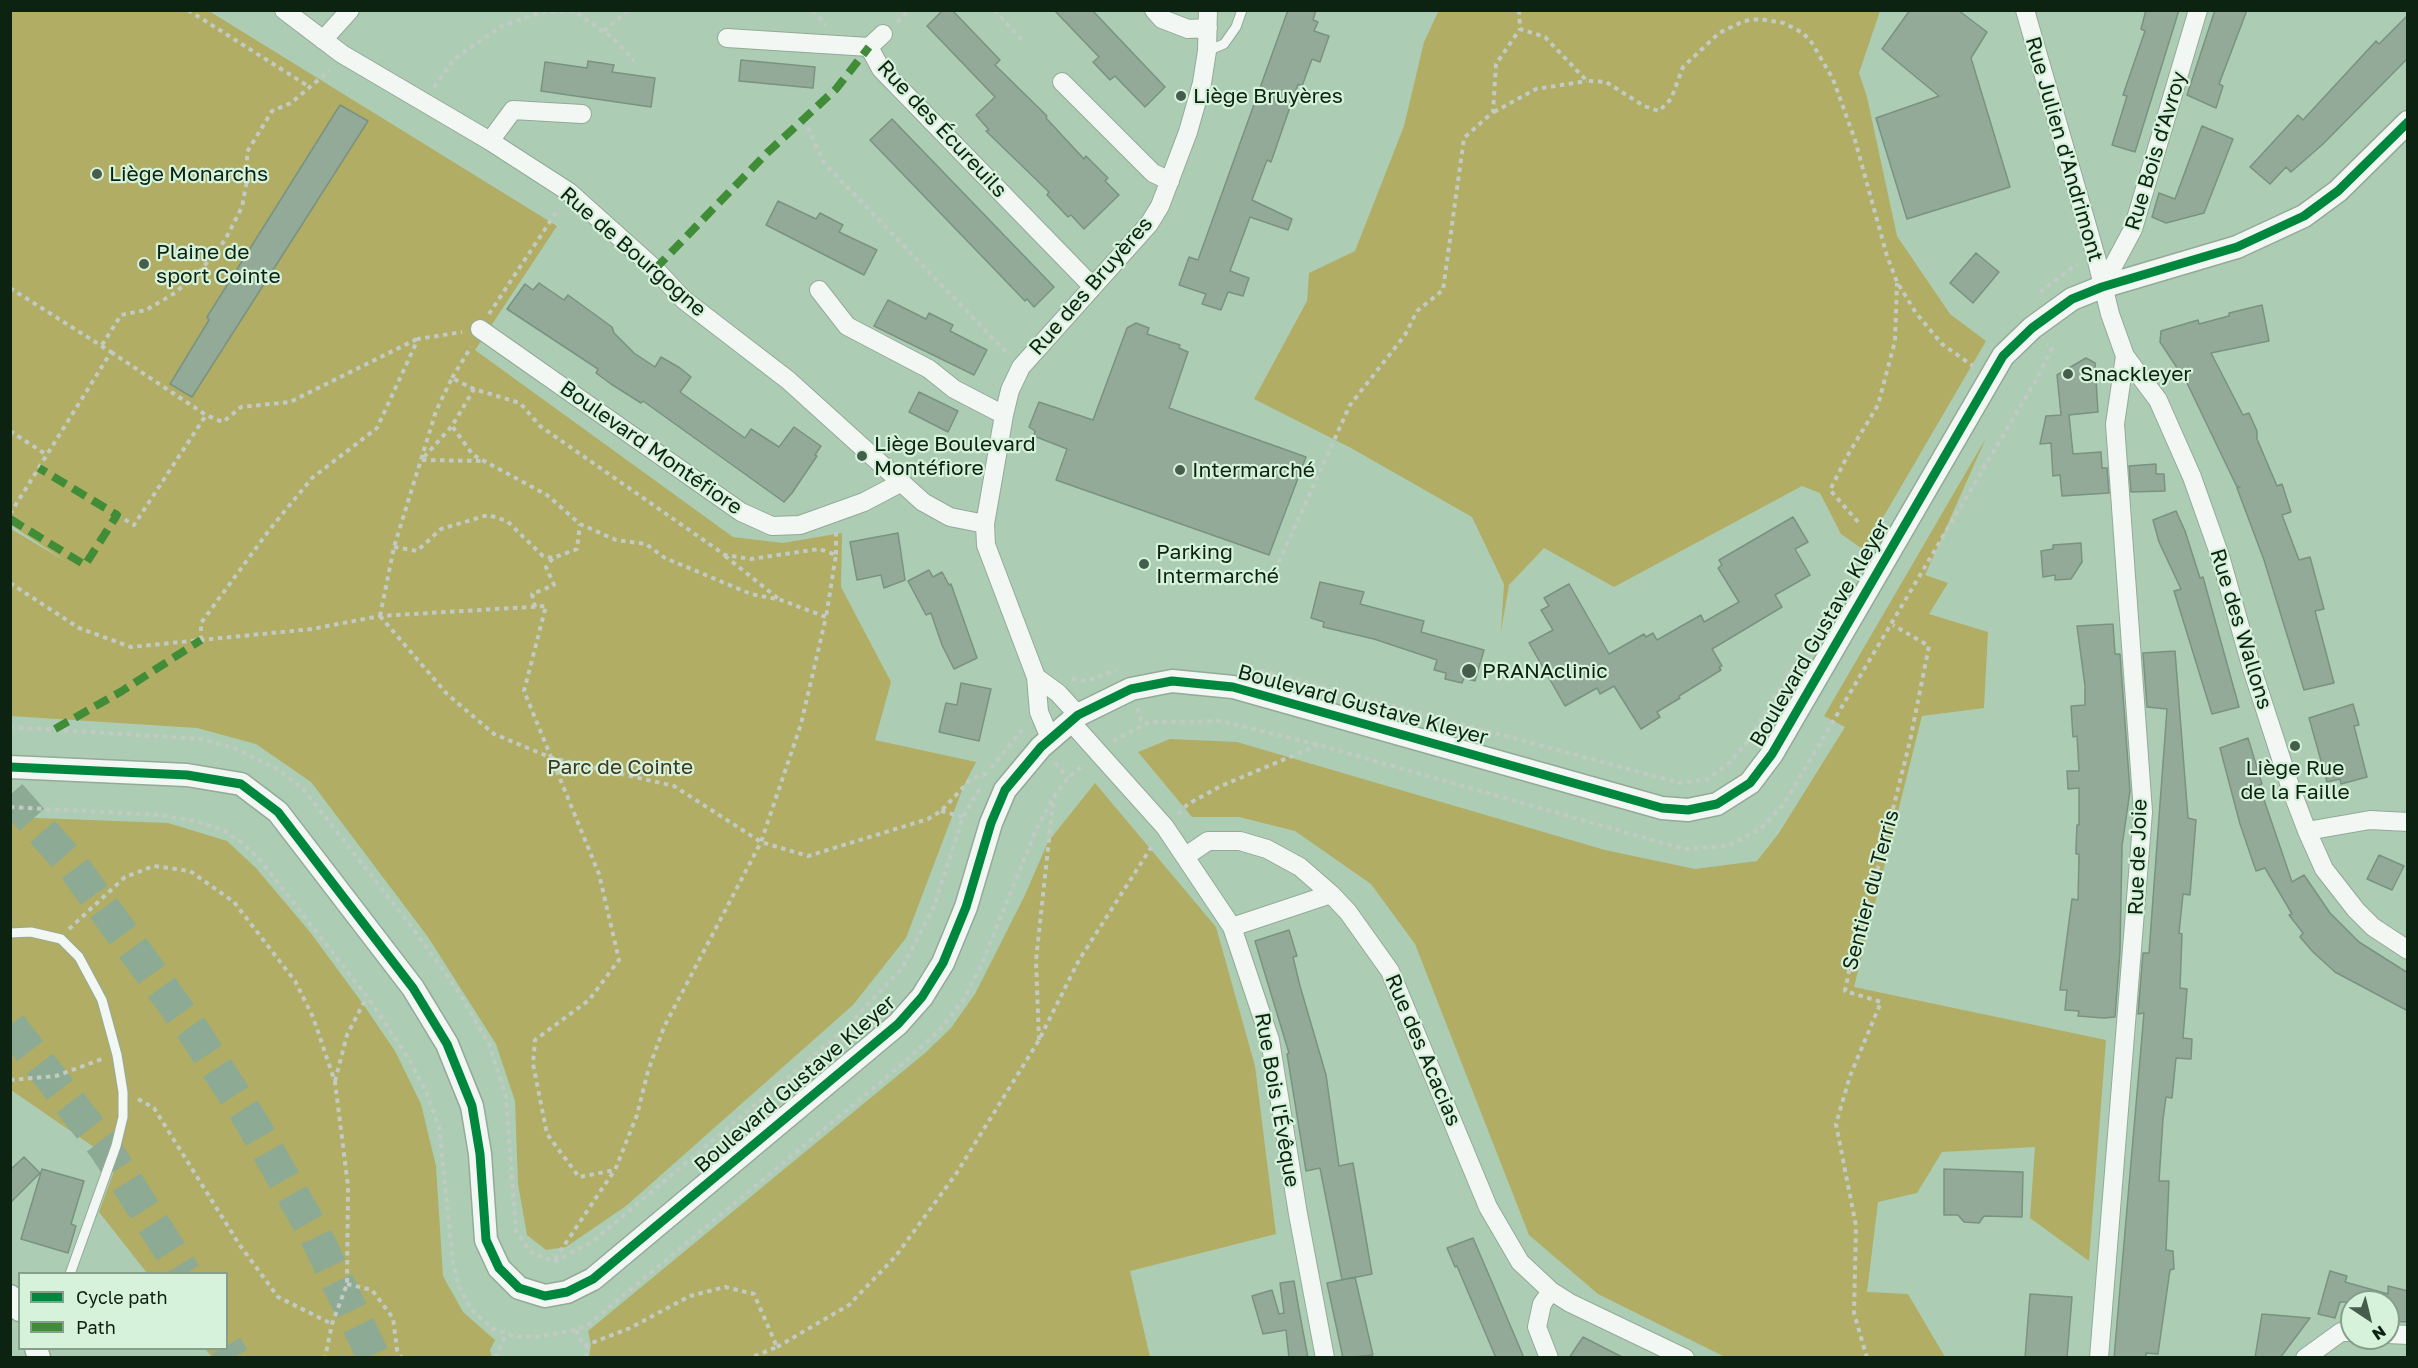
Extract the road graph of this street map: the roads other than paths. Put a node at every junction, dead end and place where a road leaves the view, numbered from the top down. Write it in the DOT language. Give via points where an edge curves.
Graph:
graph roads {
  1 [pos="284,10"];
  2 [pos="350,10"];
  3 [pos="1154,10"];
  4 [pos="1242,10"];
  5 [pos="2025,10"];
  6 [pos="2199,10"];
  7 [pos="1208,19"];
  8 [pos="883,34"];
  9 [pos="728,38"];
  10 [pos="323,40"];
  11 [pos="869,47"];
  12 [pos="1207,51"];
  13 [pos="1062,82"];
  14 [pos="582,114"];
  15 [pos="2408,122"];
  16 [pos="490,141"];
  17 [pos="1170,181"];
  18 [pos="1092,286"];
  19 [pos="2102,287"];
  20 [pos="819,290"];
  21 [pos="476,337"];
  22 [pos="2125,356"];
  23 [pos="1004,415"];
  24 [pos="902,482"];
  25 [pos="985,524"];
  26 [pos="1036,677"];
  27 [pos="1074,718"];
  28 [pos="1050,738"];
  29 [pos="10,767"];
  30 [pos="2408,822"];
  31 [pos="2307,831"];
  32 [pos="1186,856"];
  33 [pos="1331,894"];
  34 [pos="1232,927"];
  35 [pos="10,933"];
  36 [pos="2408,950"];
  37 [pos="71,1272"];
  38 [pos="1551,1290"];
  39 [pos="2340,1333"];
  40 [pos="1325,1358"];
  41 [pos="1549,1358"];
  42 [pos="1685,1358"];
  43 [pos="2099,1358"];
  44 [pos="2305,1358"];
  1 -- 10 [label="street, Rue de Bourgogne"];
  2 -- 10 [label="street"];
  3 -- 7 [label="street" via="1162,19 1188,29"];
  4 -- 12 [label="lane" via="1224,44"];
  5 -- 19 [label="street, Rue Julien d'Andrimont"];
  6 -- 19 [label="street, Rue Bois d'Avroy" via="2133,230"];
  7 -- 12 [label="street, Rue des Bruyères"];
  8 -- 11 [label="street"];
  9 -- 11 [label="street, Rue des Écureuils"];
  10 -- 16 [label="street, Rue de Bourgogne"];
  11 -- 18 [label="street, Rue des Écureuils" via="881,69"];
  12 -- 17 [label="street, Rue des Bruyères" via="1202,83"];
  13 -- 17 [label="street" via="1153,174"];
  14 -- 16 [label="street" via="513,110"];
  15 -- 19 [label="street, Boulevard Gustave Kleyer" via="2338,191 2285,226 2237,248"];
  16 -- 24 [label="street, Rue de Bourgogne" via="576,198 684,300 788,380"];
  17 -- 18 [label="street, Rue des Bruyères" via="1149,224"];
  18 -- 23 [label="street, Rue des Bruyères" via="1021,368"];
  19 -- 22 [label="street, Rue des Wallons"];
  19 -- 27 [label="street, Boulevard Gustave Kleyer" via="2072,300 2032,328 2003,356 1772,754 1750,783 1717,804 1688,810 1662,808 1233,687 1172,681 1131,689"];
  20 -- 23 [label="street" via="848,326"];
  21 -- 24 [label="street, Boulevard Montéfiore" via="741,512 772,526 800,525 864,502"];
  22 -- 31 [label="street, Rue des Wallons" via="2157,400 2192,477"];
  22 -- 43 [label="street, Rue de Joie" via="2115,424 2143,812"];
  23 -- 25 [label="street, Rue des Bruyères"];
  24 -- 25 [label="street" via="923,502 950,517"];
  25 -- 26 [label="street" via="990,556"];
  26 -- 27 [label="street, Rue Bois l'Évêque" via="1058,693"];
  26 -- 28 [label="street" via="1039,712"];
  27 -- 28 [label="street, Boulevard Gustave Kleyer"];
  27 -- 32 [label="street, Rue Bois l'Évêque"];
  28 -- 29 [label="street, Boulevard Gustave Kleyer" via="1005,790 943,963 898,1024 593,1279 567,1292 545,1296 519,1288 499,1268 486,1240 472,1106 447,1044 412,988 278,812 242,784 198,777"];
  30 -- 31 [label="street" via="2370,820"];
  31 -- 36 [label="street, Rue des Wallons" via="2324,869 2356,910 2373,927"];
  32 -- 33 [label="street, Rue des Acacias" via="1208,841 1240,841 1267,849 1300,867"];
  32 -- 34 [label="street, Rue Bois l'Évêque"];
  33 -- 34 [label="street"];
  33 -- 38 [label="street, Rue des Acacias" via="1356,921 1390,971 1488,1207 1520,1262"];
  34 -- 40 [label="street, Rue Bois l'Évêque" via="1270,1040"];
  35 -- 37 [label="lane" via="31,932 61,939 79,957 102,1000 117,1055 123,1117"];
  38 -- 41 [label="street" via="1542,1304 1537,1327"];
  38 -- 42 [label="street, Rue des Acacias" via="1607,1322"];
  39 -- 44 [label="street"];
}
